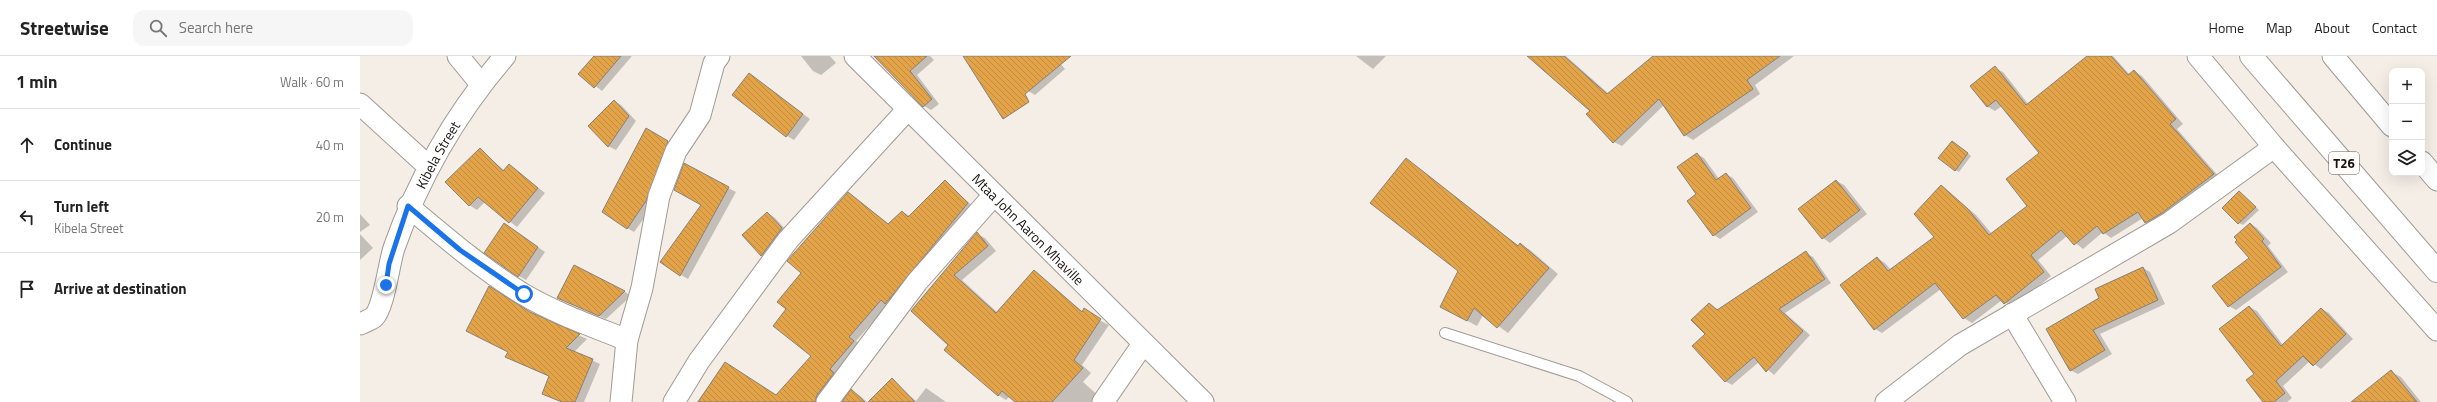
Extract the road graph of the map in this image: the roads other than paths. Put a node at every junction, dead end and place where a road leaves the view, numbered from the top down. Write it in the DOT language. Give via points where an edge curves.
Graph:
graph roads {
  1 [pos="458,56"];
  2 [pos="504,56"];
  3 [pos="719,56"];
  4 [pos="855,56"];
  5 [pos="2198,56"];
  6 [pos="2251,56"];
  7 [pos="2333,56"];
  8 [pos="481,84"];
  9 [pos="360,104"];
  10 [pos="908,109"];
  11 [pos="2389,122"];
  12 [pos="2274,147"];
  13 [pos="2425,166"];
  14 [pos="429,167"];
  15 [pos="2437,180"];
  16 [pos="994,195"];
  17 [pos="408,206"];
  18 [pos="2437,271"];
  19 [pos="2012,314"];
  20 [pos="360,324"];
  21 [pos="2437,330"];
  22 [pos="1445,334"];
  23 [pos="627,340"];
  24 [pos="1143,344"];
  25 [pos="621,402"];
  26 [pos="674,402"];
  27 [pos="827,402"];
  28 [pos="1102,402"];
  29 [pos="1203,402"];
  30 [pos="1627,402"];
  31 [pos="1886,402"];
  32 [pos="2065,402"];
  1 -- 8 [label="street"];
  2 -- 8 [label="street, Kibela Street"];
  3 -- 23 [label="street" via="714,63 700,115 676,152 659,196 642,288"];
  4 -- 10 [label="street, Mtaa John Aaron Mhaville"];
  5 -- 12 [label="street"];
  6 -- 18 [label="highway, T26"];
  7 -- 11 [label="street"];
  8 -- 14 [label="street, Kibela Street" via="456,118"];
  9 -- 14 [label="street"];
  10 -- 16 [label="street, Mtaa John Aaron Mhaville"];
  10 -- 26 [label="street" via="788,240 699,361"];
  12 -- 19 [label="street" via="2169,223"];
  12 -- 21 [label="street"];
  13 -- 15 [label="street"];
  14 -- 17 [label="street, Kibela Street"];
  16 -- 24 [label="street, Mtaa John Aaron Mhaville"];
  16 -- 27 [label="street" via="917,282"];
  17 -- 20 [label="street, Kibela Street" via="389,264 380,304 374,317"];
  17 -- 23 [label="street" via="460,250 524,294 581,322"];
  19 -- 31 [label="street" via="1960,345"];
  19 -- 32 [label="street"];
  22 -- 30 [label="lane" via="1579,376"];
  23 -- 25 [label="street"];
  24 -- 28 [label="street"];
  24 -- 29 [label="street, Mtaa John Aaron Mhaville"];
}
